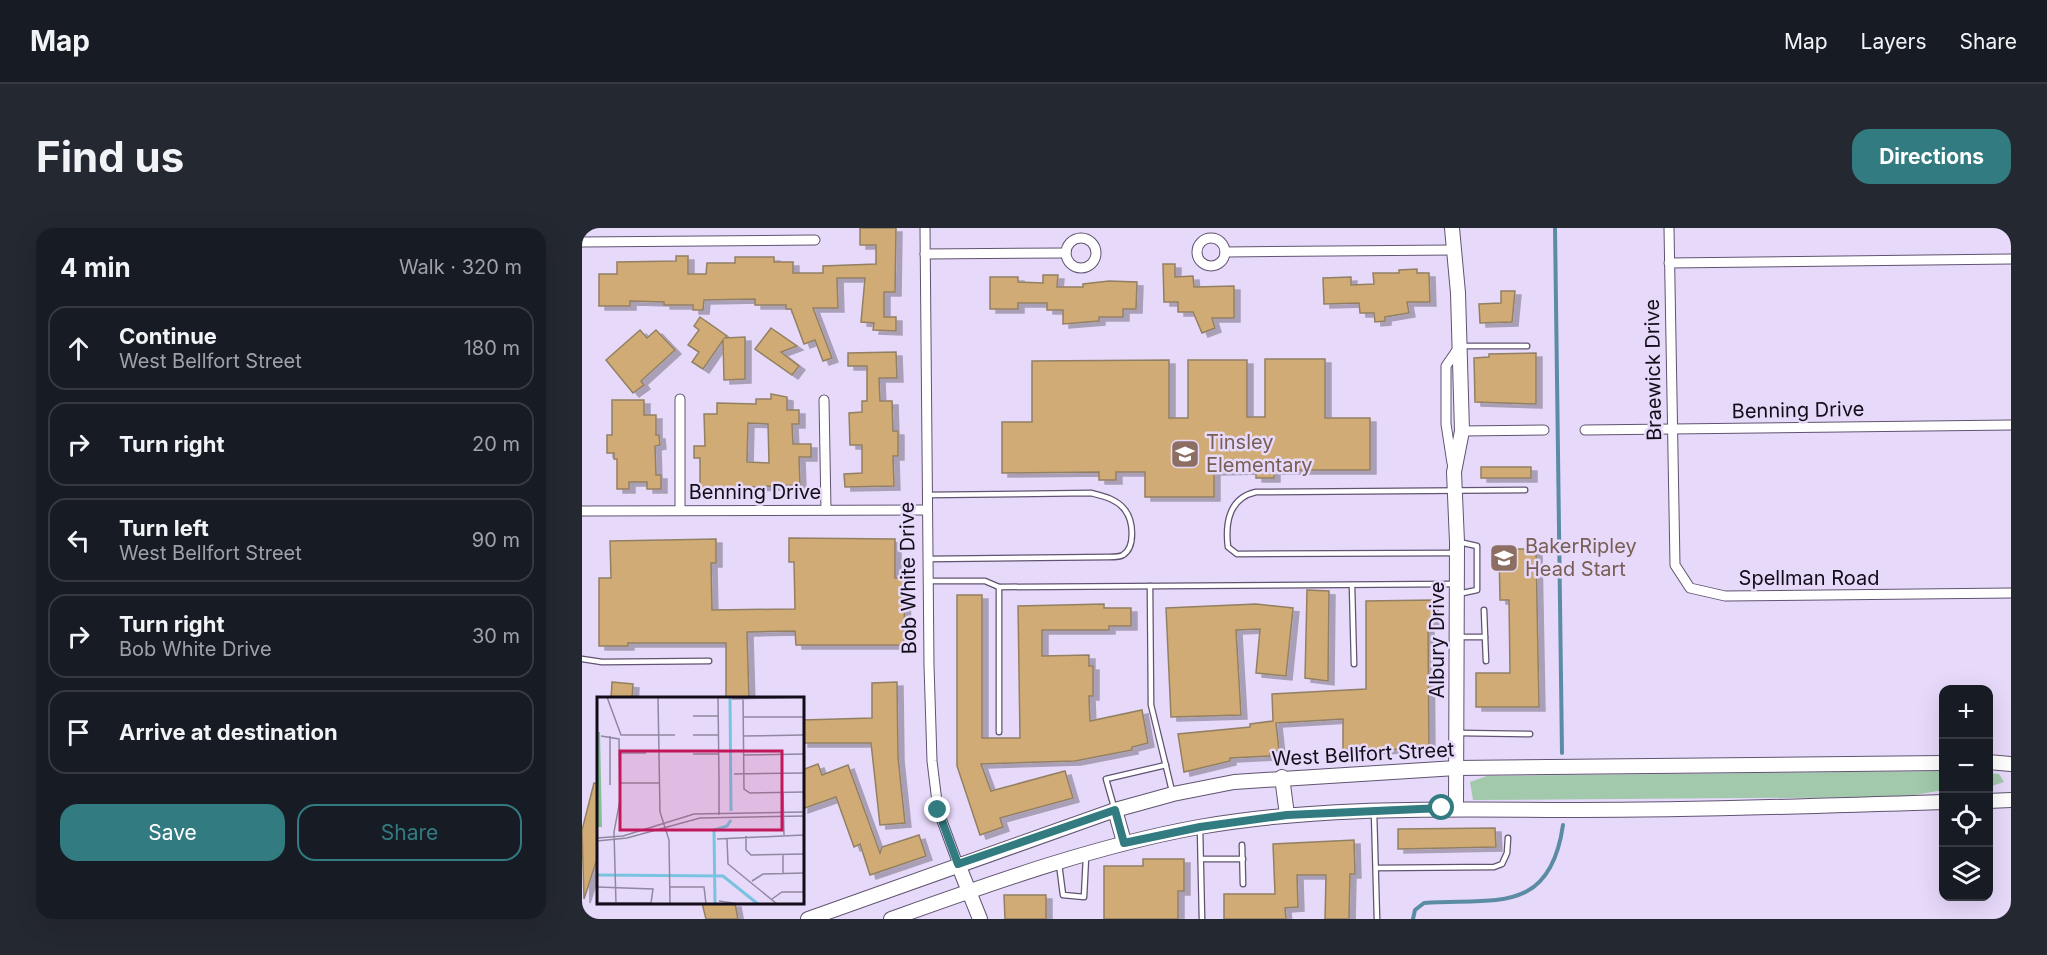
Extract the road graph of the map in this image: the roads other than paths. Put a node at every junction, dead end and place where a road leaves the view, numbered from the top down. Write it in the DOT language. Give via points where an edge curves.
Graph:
graph roads {
  1 [pos="925,228"];
  2 [pos="1452,228"];
  3 [pos="1669,228"];
  4 [pos="815,240"];
  5 [pos="582,242"];
  6 [pos="1452,250"];
  7 [pos="1225,252"];
  8 [pos="1066,253"];
  9 [pos="925,254"];
  10 [pos="2011,259"];
  11 [pos="1669,263"];
  12 [pos="1460,346"];
  13 [pos="1527,346"];
  14 [pos="680,399"];
  15 [pos="824,400"];
  16 [pos="2011,425"];
  17 [pos="1672,429"];
  18 [pos="1544,430"];
  19 [pos="1585,430"];
  20 [pos="1462,432"];
  21 [pos="1454,472"];
  22 [pos="1454,490"];
  23 [pos="1525,490"];
  24 [pos="927,495"];
  25 [pos="680,510"];
  26 [pos="826,510"];
  27 [pos="927,510"];
  28 [pos="582,511"];
  29 [pos="1674,512"];
  30 [pos="1456,547"];
  31 [pos="928,559"];
  32 [pos="928,580"];
  33 [pos="1352,585"];
  34 [pos="1150,586"];
  35 [pos="999,587"];
  36 [pos="1456,589"];
  37 [pos="2011,593"];
  38 [pos="1484,610"];
  39 [pos="1456,637"];
  40 [pos="1485,637"];
  41 [pos="582,658"];
  42 [pos="709,661"];
  43 [pos="1485,662"];
  44 [pos="1354,664"];
  45 [pos="999,732"];
  46 [pos="1456,733"];
  47 [pos="1530,734"];
  48 [pos="1993,762"];
  49 [pos="1939,763"];
  50 [pos="2011,764"];
  51 [pos="1166,765"];
  52 [pos="1456,768"];
  53 [pos="1282,777"];
  54 [pos="1173,794"];
  55 [pos="2011,800"];
  56 [pos="1993,801"];
  57 [pos="1939,802"];
  58 [pos="1456,808"];
  59 [pos="1374,809"];
  60 [pos="1115,810"];
  61 [pos="1287,815"];
  62 [pos="1200,827"];
  63 [pos="1508,838"];
  64 [pos="1124,843"];
  65 [pos="1242,844"];
  66 [pos="1086,855"];
  67 [pos="1201,859"];
  68 [pos="1243,860"];
  69 [pos="1059,863"];
  70 [pos="958,864"];
  71 [pos="1376,868"];
  72 [pos="1244,884"];
  73 [pos="969,891"];
  74 [pos="808,919"];
  75 [pos="891,919"];
  76 [pos="979,919"];
  77 [pos="1202,919"];
  78 [pos="1377,919"];
  1 -- 9 [label="street, Bob White Drive"];
  2 -- 6 [label="main road, Albury Drive"];
  3 -- 11 [label="street, Braewick Drive"];
  4 -- 5 [label="street"];
  6 -- 7 [label="street"];
  6 -- 12 [label="main road, Albury Drive"];
  8 -- 9 [label="street"];
  9 -- 24 [label="street, Bob White Drive"];
  10 -- 11 [label="street"];
  11 -- 17 [label="street, Braewick Drive"];
  12 -- 13 [label="lane"];
  12 -- 20 [label="main road, Albury Drive"];
  12 -- 21 [label="street, Albury Drive" via="1446,366 1446,424"];
  14 -- 25 [label="street"];
  15 -- 26 [label="street"];
  16 -- 17 [label="street, Benning Drive"];
  17 -- 19 [label="street, Benning Drive"];
  17 -- 29 [label="street, Braewick Drive"];
  18 -- 20 [label="street"];
  20 -- 21 [label="main road, Albury Drive"];
  21 -- 22 [label="main road, Albury Drive"];
  22 -- 23 [label="lane"];
  22 -- 30 [label="main road, Albury Drive"];
  22 -- 30 [label="lane" via="1245,494 1230,512 1227,537 1228,547 1237,554"];
  24 -- 27 [label="street, Bob White Drive"];
  24 -- 31 [label="lane" via="1091,493 1105,496 1125,510 1130,521 1130,548 1123,555"];
  25 -- 26 [label="street, Benning Drive"];
  25 -- 28 [label="street, Benning Drive"];
  26 -- 27 [label="street, Benning Drive"];
  27 -- 31 [label="street, Bob White Drive"];
  29 -- 37 [label="street, Spellman Road" via="1675,565 1690,588 1725,596"];
  30 -- 36 [label="main road, Albury Drive"];
  30 -- 36 [label="lane" via="1477,546 1477,590"];
  31 -- 32 [label="street, Bob White Drive"];
  32 -- 35 [label="lane" via="985,581"];
  32 -- 70 [label="street, Bob White Drive" via="932,761 938,810"];
  33 -- 34 [label="lane"];
  33 -- 36 [label="lane"];
  33 -- 44 [label="lane"];
  34 -- 35 [label="lane"];
  34 -- 51 [label="lane" via="1151,705"];
  35 -- 45 [label="lane"];
  36 -- 39 [label="main road, Albury Drive"];
  38 -- 40 [label="lane"];
  39 -- 40 [label="lane"];
  39 -- 46 [label="main road, Albury Drive"];
  40 -- 43 [label="lane"];
  41 -- 42 [label="lane" via="602,662"];
  46 -- 47 [label="lane"];
  46 -- 52 [label="main road, Albury Drive"];
  48 -- 50 [label="main road"];
  49 -- 52 [label="main road, West Bellfort Street"];
  51 -- 54 [label="lane"];
  51 -- 60 [label="lane" via="1106,779"];
  52 -- 53 [label="main road, West Bellfort Street"];
  52 -- 58 [label="main road, Albury Drive"];
  53 -- 54 [label="main road, West Bellfort Street"];
  53 -- 61 [label="main road"];
  54 -- 60 [label="main road, West Bellfort Street"];
  55 -- 56 [label="main road"];
  57 -- 58 [label="main road" via="1578,810"];
  58 -- 59 [label="main road"];
  59 -- 61 [label="main road"];
  59 -- 71 [label="lane"];
  60 -- 64 [label="main road"];
  60 -- 70 [label="main road, West Bellfort Street"];
  61 -- 62 [label="main road"];
  62 -- 64 [label="main road"];
  62 -- 67 [label="lane"];
  63 -- 71 [label="lane" via="1502,864 1494,867"];
  64 -- 66 [label="main road"];
  65 -- 68 [label="lane"];
  66 -- 69 [label="main road"];
  66 -- 69 [label="lane" via="1084,897 1063,895"];
  67 -- 68 [label="lane"];
  67 -- 77 [label="lane"];
  68 -- 72 [label="lane"];
  69 -- 73 [label="main road"];
  70 -- 73 [label="main road, Bob White Drive"];
  70 -- 74 [label="main road, West Bellfort Street"];
  71 -- 78 [label="lane"];
  73 -- 75 [label="main road"];
  73 -- 76 [label="main road, Bob White Drive"];
}
